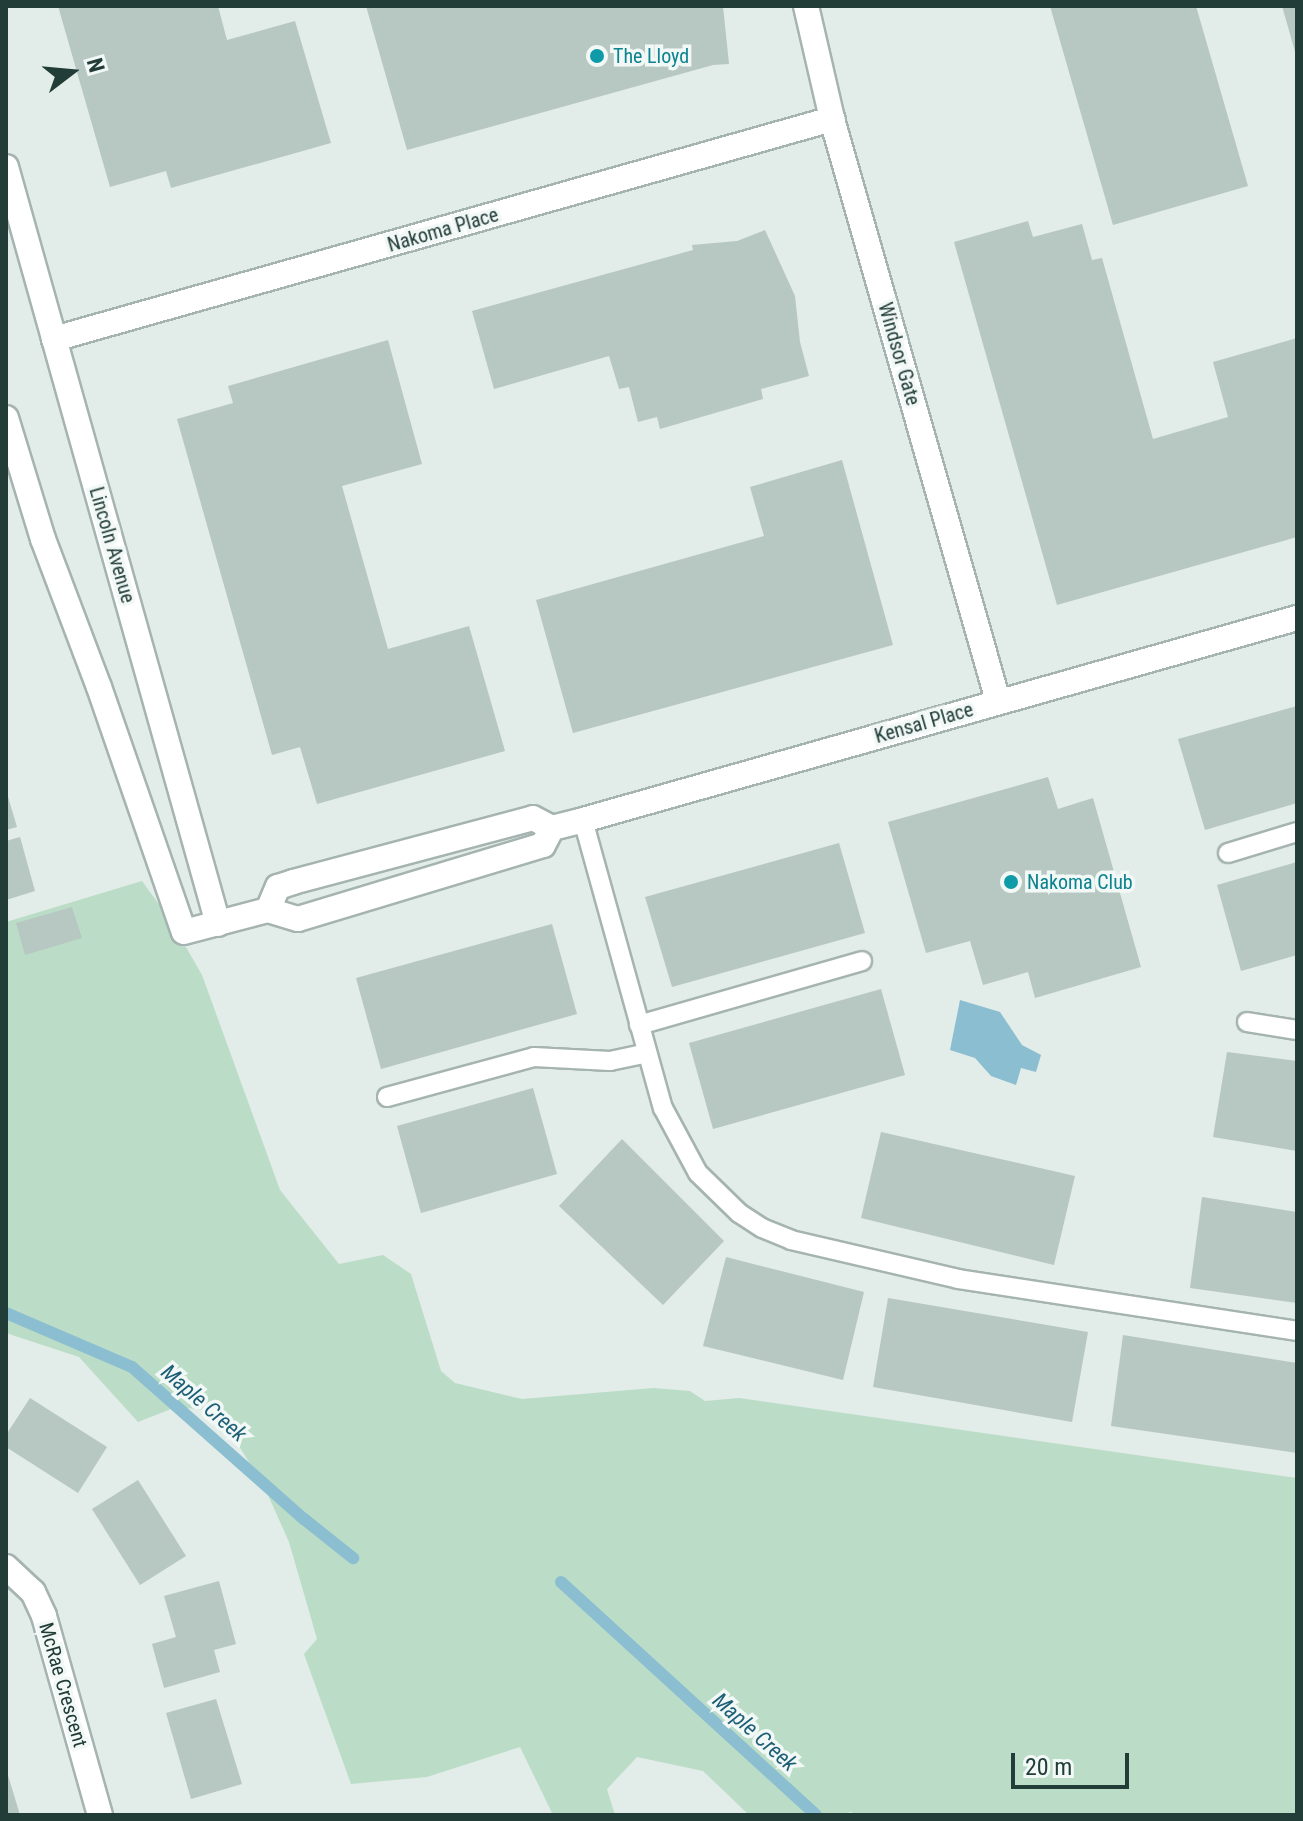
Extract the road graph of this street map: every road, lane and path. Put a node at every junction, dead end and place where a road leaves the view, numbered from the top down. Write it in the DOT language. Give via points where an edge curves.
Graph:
graph roads {
  1 [pos="806,6"];
  2 [pos="832,119"];
  3 [pos="6,167"];
  4 [pos="54,339"];
  5 [pos="6,418"];
  6 [pos="1297,618"];
  7 [pos="998,701"];
  8 [pos="583,820"];
  9 [pos="552,828"];
  10 [pos="1297,832"];
  11 [pos="1228,853"];
  12 [pos="268,910"];
  13 [pos="218,924"];
  14 [pos="862,961"];
  15 [pos="1247,1022"];
  16 [pos="639,1025"];
  17 [pos="1297,1030"];
  18 [pos="647,1053"];
  19 [pos="387,1097"];
  20 [pos="1297,1331"];
  21 [pos="6,1567"];
  22 [pos="100,1815"];
  1 -- 2 [label="street, Windsor Gate"];
  2 -- 4 [label="street, Nakoma Place"];
  2 -- 7 [label="street, Windsor Gate"];
  3 -- 4 [label="street, Lincoln Avenue"];
  4 -- 13 [label="street, Lincoln Avenue"];
  5 -- 13 [label="street, Kensal Place" via="43,539 184,932"];
  6 -- 7 [label="street, Kensal Place"];
  7 -- 8 [label="street, Kensal Place"];
  8 -- 9 [label="street, Kensal Place"];
  8 -- 16 [label="lane"];
  9 -- 12 [label="street, Kensal Place" via="543,845 298,919"];
  9 -- 12 [label="street, Kensal Place" via="533,818 278,887"];
  10 -- 11 [label="lane"];
  12 -- 13 [label="street, Kensal Place"];
  14 -- 16 [label="lane"];
  15 -- 17 [label="lane"];
  16 -- 18 [label="lane"];
  18 -- 19 [label="lane" via="610,1061 534,1057"];
  18 -- 20 [label="lane" via="663,1108 698,1173 739,1213 771,1233 958,1279"];
  21 -- 22 [label="street, McRae Crescent" via="33,1592 44,1616"];
}
